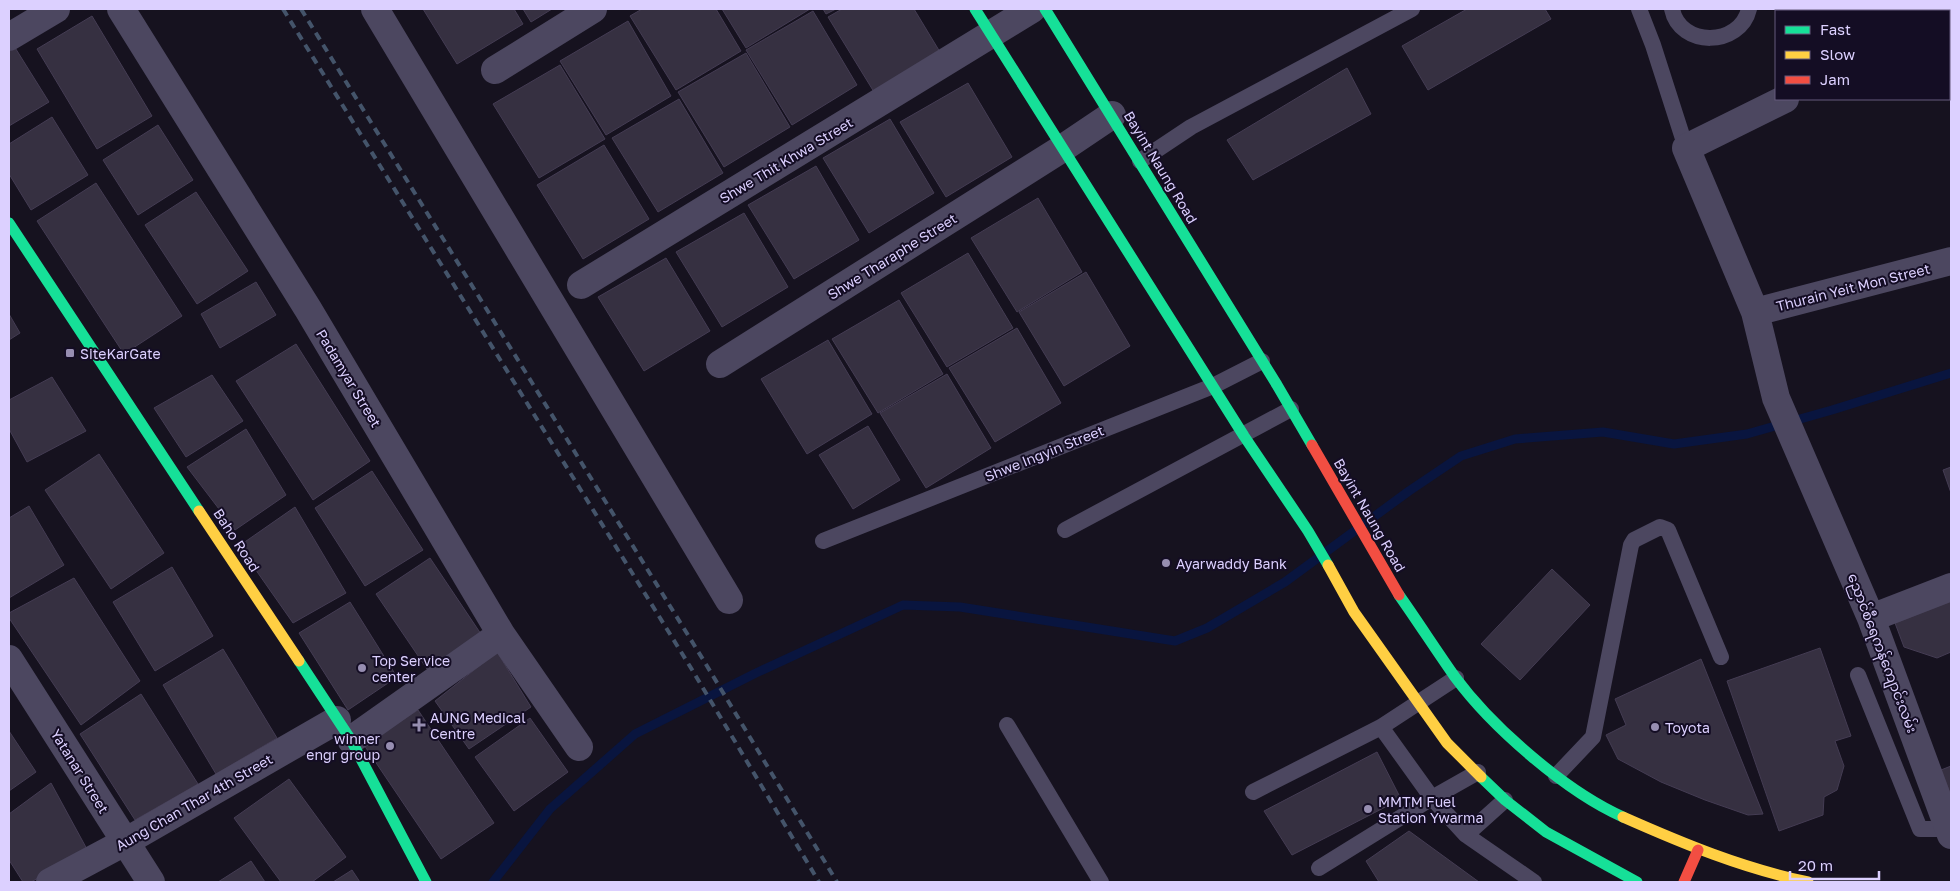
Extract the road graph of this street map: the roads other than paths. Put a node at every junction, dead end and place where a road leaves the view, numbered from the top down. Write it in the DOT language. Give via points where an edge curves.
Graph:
graph roads {
  1 [pos="56,9"];
  2 [pos="121,9"];
  3 [pos="375,9"];
  4 [pos="593,9"];
  5 [pos="975,9"];
  6 [pos="1032,9"];
  7 [pos="1045,9"];
  8 [pos="1412,9"];
  9 [pos="1639,9"];
  10 [pos="1672,9"];
  11 [pos="1749,9"];
  12 [pos="991,35"];
  13 [pos="9,37"];
  14 [pos="495,70"];
  15 [pos="1783,100"];
  16 [pos="1112,115"];
  17 [pos="1063,148"];
  18 [pos="1686,148"];
  19 [pos="1140,161"];
  20 [pos="9,223"];
  21 [pos="1951,262"];
  22 [pos="581,285"];
  23 [pos="1756,312"];
  24 [pos="1262,361"];
  25 [pos="720,364"];
  26 [pos="1213,386"];
  27 [pos="1291,410"];
  28 [pos="1244,436"];
  29 [pos="1066,530"];
  30 [pos="824,541"];
  31 [pos="1951,587"];
  32 [pos="729,600"];
  33 [pos="1871,618"];
  34 [pos="501,634"];
  35 [pos="1721,657"];
  36 [pos="9,659"];
  37 [pos="1858,675"];
  38 [pos="1456,678"];
  39 [pos="1418,704"];
  40 [pos="1006,725"];
  41 [pos="1381,727"];
  42 [pos="344,730"];
  43 [pos="579,747"];
  44 [pos="1478,772"];
  45 [pos="1556,776"];
  46 [pos="1252,792"];
  47 [pos="1432,798"];
  48 [pos="1506,800"];
  49 [pos="1950,832"];
  50 [pos="1466,835"];
  51 [pos="125,842"];
  52 [pos="1698,850"];
  53 [pos="1319,868"];
  54 [pos="1617,877"];
  55 [pos="50,882"];
  56 [pos="152,882"];
  57 [pos="426,882"];
  58 [pos="1101,882"];
  59 [pos="1534,882"];
  60 [pos="1637,882"];
  61 [pos="1684,882"];
  62 [pos="1808,882"];
  1 -- 13 [label="street"];
  2 -- 34 [label="street, Padamyar Street" via="308,309"];
  3 -- 32 [label="street"];
  4 -- 14 [label="street"];
  5 -- 12 [label="main road"];
  6 -- 12 [label="street, Shwe Thit Khwa Street"];
  7 -- 16 [label="main road, Bayint Naung Road"];
  8 -- 19 [label="lane" via="1191,127"];
  9 -- 18 [label="lane"];
  10 -- 11 [label="lane" via="1682,27 1695,36 1710,39 1726,36 1739,28"];
  12 -- 17 [label="main road"];
  12 -- 22 [label="street, Shwe Thit Khwa Street"];
  15 -- 18 [label="street"];
  16 -- 17 [label="street, Shwe Tharaphe Street"];
  16 -- 19 [label="main road, Bayint Naung Road"];
  17 -- 25 [label="street, Shwe Tharaphe Street"];
  17 -- 26 [label="main road"];
  18 -- 23 [label="street, ညောင်စီရေကန်ကျောင်းလမ်း"];
  19 -- 24 [label="main road, Bayint Naung Road"];
  20 -- 42 [label="main road, Baho Road"];
  21 -- 23 [label="street, Thurain Yeit Mon Street"];
  23 -- 33 [label="street, ညောင်စီရေကန်ကျောင်းလမ်း" via="1776,398"];
  24 -- 26 [label="lane, Shwe Ingyin Street"];
  24 -- 27 [label="main road, Bayint Naung Road"];
  26 -- 28 [label="main road"];
  26 -- 30 [label="lane, Shwe Ingyin Street"];
  27 -- 28 [label="lane"];
  27 -- 38 [label="main road, Bayint Naung Road" via="1396,590"];
  28 -- 29 [label="lane"];
  28 -- 39 [label="main road" via="1308,531 1354,612"];
  31 -- 33 [label="street"];
  33 -- 49 [label="street, ညောင်စီရေကန်ကျောင်းလမ်း"];
  34 -- 42 [label="street, Aung Chan Thar 4th Street"];
  34 -- 43 [label="street, Padamyar Street"];
  35 -- 45 [label="lane" via="1668,530 1660,527 1634,540 1593,737"];
  36 -- 51 [label="street, Yatanar Street"];
  37 -- 49 [label="lane" via="1920,828"];
  38 -- 39 [label="lane"];
  38 -- 45 [label="main road, Bayint Naung Road" via="1494,723"];
  39 -- 41 [label="lane"];
  39 -- 44 [label="main road" via="1447,743"];
  40 -- 58 [label="lane"];
  41 -- 46 [label="lane"];
  41 -- 47 [label="lane"];
  42 -- 51 [label="street, Aung Chan Thar 4th Street"];
  42 -- 57 [label="main road, Baho Road"];
  44 -- 47 [label="lane"];
  44 -- 48 [label="main road"];
  45 -- 52 [label="main road, Bayint Naung Road" via="1603,808"];
  47 -- 50 [label="lane"];
  47 -- 53 [label="lane"];
  48 -- 50 [label="lane"];
  48 -- 54 [label="main road" via="1546,832"];
  50 -- 59 [label="lane"];
  51 -- 55 [label="street, Aung Chan Thar 4th Street"];
  51 -- 56 [label="street, Yatanar Street"];
  52 -- 61 [label="main road"];
  52 -- 62 [label="main road, Bayint Naung Road" via="1769,874"];
  54 -- 60 [label="main road"];
}
